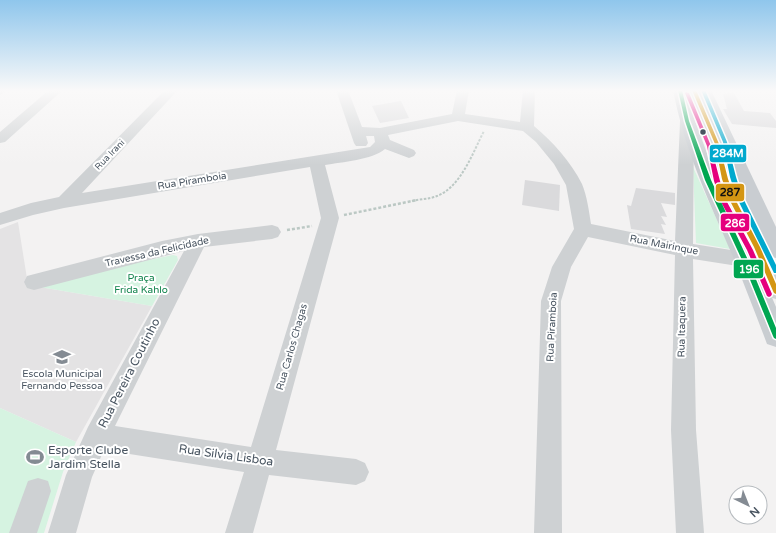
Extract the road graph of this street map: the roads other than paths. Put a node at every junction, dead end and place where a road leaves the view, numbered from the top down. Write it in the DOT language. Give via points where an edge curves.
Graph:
graph roads {
  1 [pos="28,115"];
  2 [pos="148,115"];
  3 [pos="350,115"];
  4 [pos="528,115"];
  5 [pos="689,115"];
  6 [pos="705,115"];
  7 [pos="458,117"];
  8 [pos="687,121"];
  9 [pos="527,127"];
  10 [pos="356,132"];
  11 [pos="382,137"];
  12 [pos="0,139"];
  13 [pos="365,152"];
  14 [pos="409,153"];
  15 [pos="317,162"];
  16 [pos="64,202"];
  17 [pos="0,219"];
  18 [pos="583,229"];
  19 [pos="272,232"];
  20 [pos="198,240"];
  21 [pos="684,250"];
  22 [pos="765,259"];
  23 [pos="34,282"];
  24 [pos="776,291"];
  25 [pos="776,336"];
  26 [pos="97,436"];
  27 [pos="259,461"];
  28 [pos="356,472"];
  29 [pos="38,491"];
  30 [pos="23,533"];
  31 [pos="62,533"];
  32 [pos="240,533"];
  33 [pos="548,533"];
  34 [pos="690,533"];
  1 -- 12 [label="street"];
  2 -- 16 [label="street, Rua Irani"];
  3 -- 10 [label="street"];
  4 -- 9 [label="street"];
  5 -- 8 [label="main road"];
  6 -- 22 [label="main road"];
  7 -- 9 [label="street, Rua Piramboia"];
  7 -- 11 [label="street, Rua Piramboia"];
  8 -- 21 [label="street, Rua Itaquera"];
  8 -- 22 [label="main road" via="708,180"];
  9 -- 18 [label="street" via="560,162 574,185"];
  10 -- 11 [label="street, Rua Piramboia" via="371,131"];
  10 -- 13 [label="street"];
  11 -- 13 [label="street, Rua Piramboia" via="375,150"];
  11 -- 14 [label="street, Rua Piramboia"];
  13 -- 15 [label="street, Rua Piramboia"];
  15 -- 16 [label="street, Rua Piramboia"];
  15 -- 27 [label="street, Rua Carlos Chagas" via="330,221"];
  16 -- 17 [label="street, Rua Piramboia"];
  18 -- 21 [label="street, Rua Mairinque"];
  18 -- 33 [label="street, Rua Piramboia" via="562,267 551,301"];
  19 -- 20 [label="street, Travessa da Felicidade"];
  20 -- 23 [label="street, Travessa da Felicidade"];
  20 -- 26 [label="street, Rua Pereira Coutinho"];
  21 -- 22 [label="street, Rua Mairinque"];
  21 -- 34 [label="street, Rua Itaquera" via="681,344 684,474"];
  22 -- 24 [label="street"];
  22 -- 25 [label="main road"];
  26 -- 27 [label="street, Rua Silvia Lisboa"];
  26 -- 31 [label="street, Rua Pereira Coutinho" via="79,475"];
  27 -- 28 [label="street, Rua Silvia Lisboa"];
  27 -- 32 [label="street, Rua Carlos Chagas"];
  29 -- 30 [label="street"];
}
